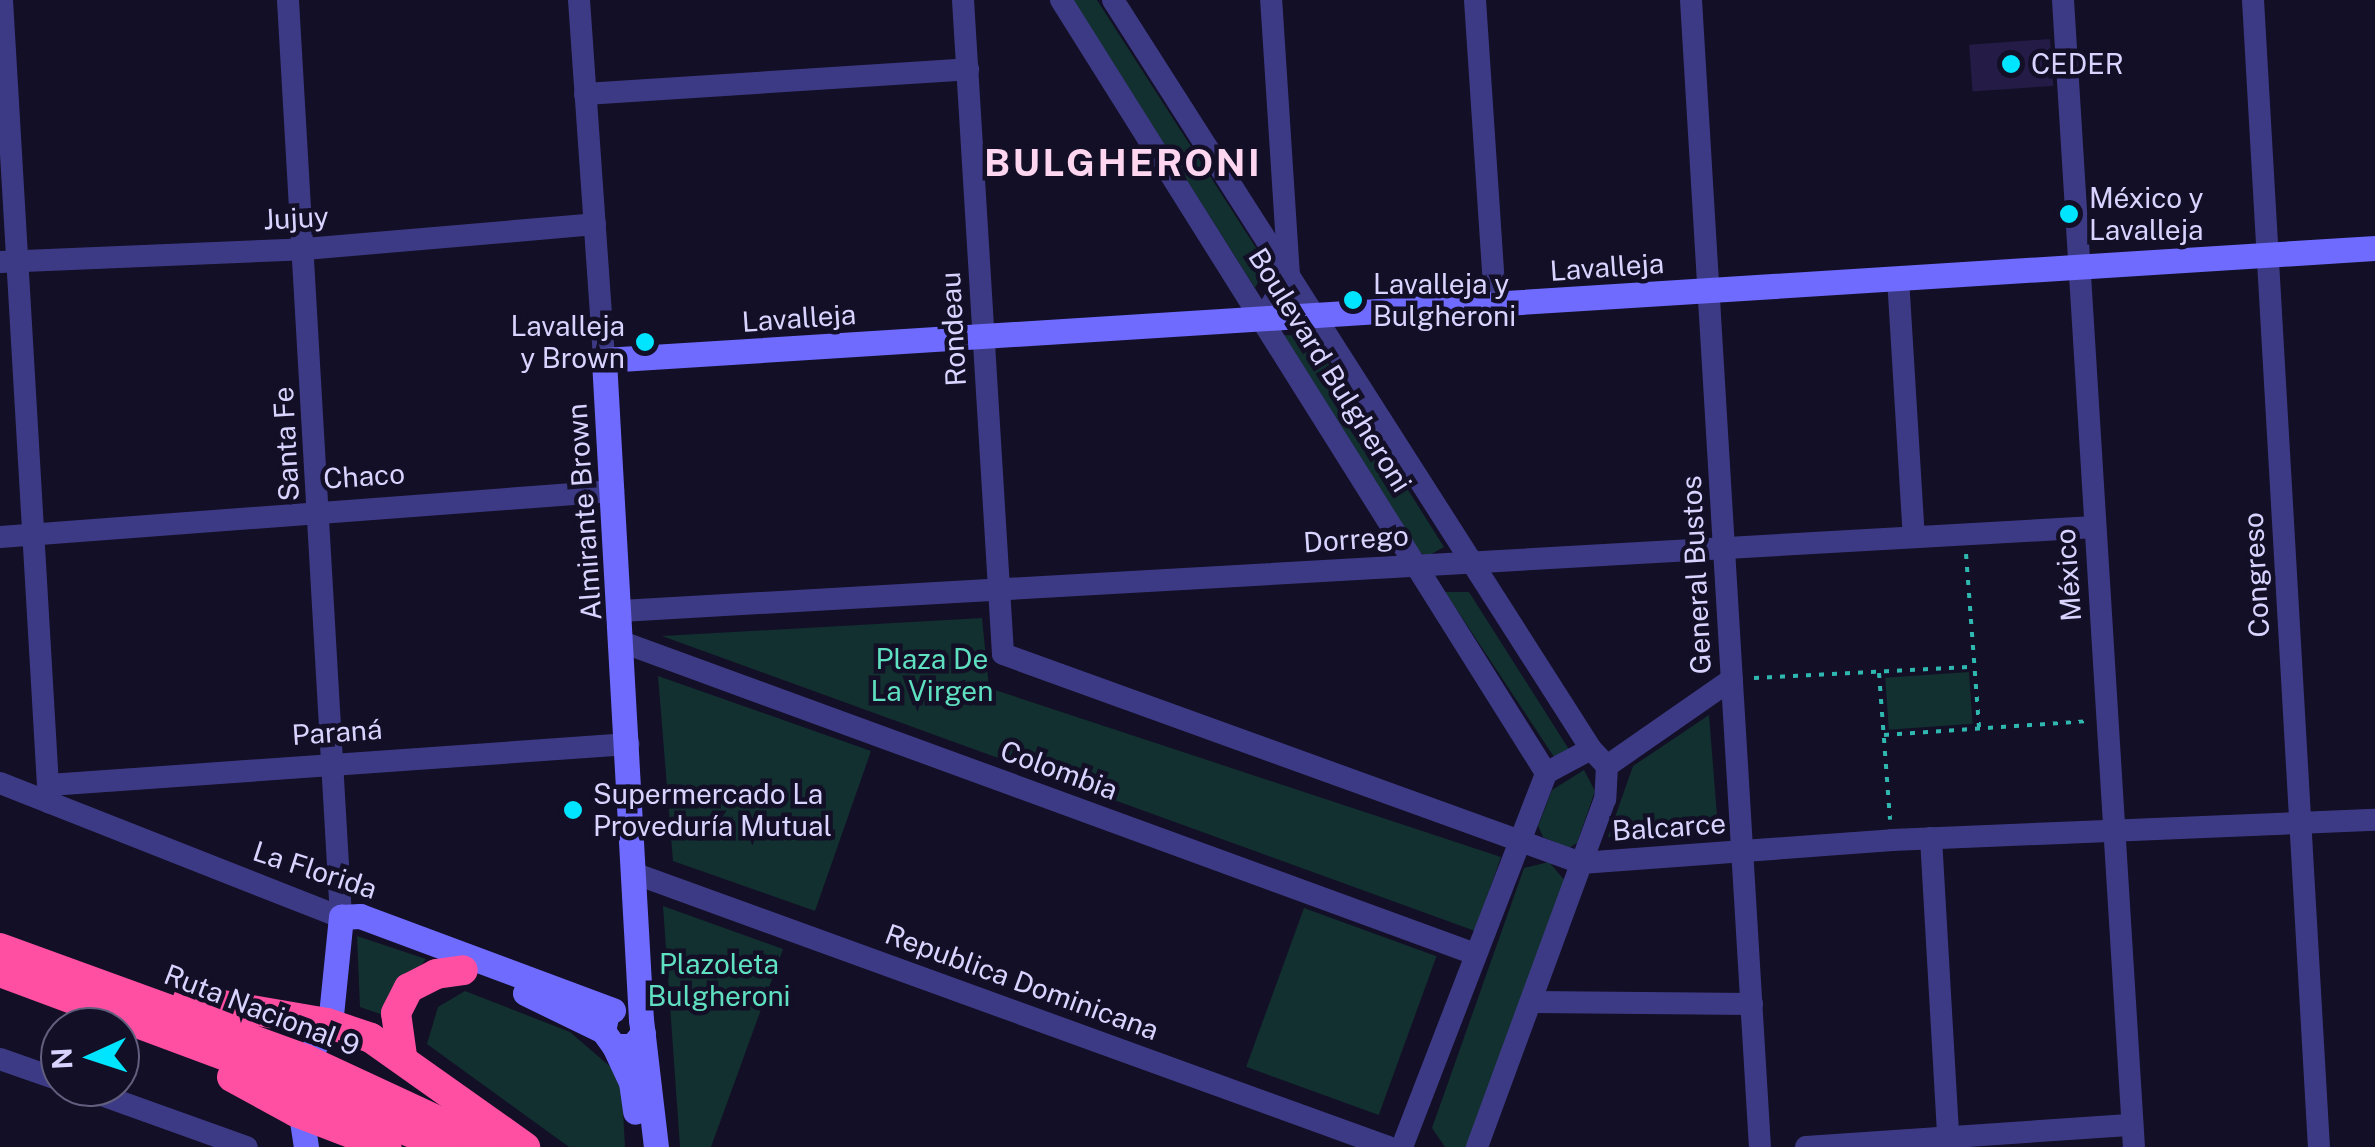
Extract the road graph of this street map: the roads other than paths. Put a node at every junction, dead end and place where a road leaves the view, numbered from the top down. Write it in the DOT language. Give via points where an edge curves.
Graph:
graph roads {
  1 [pos="2,0"];
  2 [pos="288,0"];
  3 [pos="580,0"];
  4 [pos="963,0"];
  5 [pos="1060,0"];
  6 [pos="1114,0"];
  7 [pos="1271,0"];
  8 [pos="1475,0"];
  9 [pos="1691,0"];
  10 [pos="2063,0"];
  11 [pos="2253,0"];
  12 [pos="968,69"];
  13 [pos="584,94"];
  14 [pos="594,224"];
  15 [pos="2375,248"];
  16 [pos="305,249"];
  17 [pos="2268,255"];
  18 [pos="8,262"];
  19 [pos="2079,267"];
  20 [pos="1289,276"];
  21 [pos="1898,278"];
  22 [pos="1709,290"];
  23 [pos="1495,304"];
  24 [pos="1314,315"];
  25 [pos="1262,320"];
  26 [pos="984,336"];
  27 [pos="604,360"];
  28 [pos="612,491"];
  29 [pos="320,509"];
  30 [pos="2095,527"];
  31 [pos="34,534"];
  32 [pos="1914,536"];
  33 [pos="0,537"];
  34 [pos="1724,546"];
  35 [pos="1472,562"];
  36 [pos="1417,565"];
  37 [pos="999,592"];
  38 [pos="621,611"];
  39 [pos="622,642"];
  40 [pos="1003,654"];
  41 [pos="1732,679"];
  42 [pos="629,744"];
  43 [pos="1599,757"];
  44 [pos="332,762"];
  45 [pos="1546,772"];
  46 [pos="0,783"];
  47 [pos="49,794"];
  48 [pos="2375,820"];
  49 [pos="2300,823"];
  50 [pos="2114,831"];
  51 [pos="1931,838"];
  52 [pos="1518,844"];
  53 [pos="1741,853"];
  54 [pos="1580,863"];
  55 [pos="636,874"];
  56 [pos="341,917"];
  57 [pos="0,948"];
  58 [pos="1475,954"];
  59 [pos="463,970"];
  60 [pos="0,972"];
  61 [pos="92,982"];
  62 [pos="1533,1002"];
  63 [pos="1752,1004"];
  64 [pos="328,1023"];
  65 [pos="622,1025"];
  66 [pos="402,1056"];
  67 [pos="1,1061"];
  68 [pos="40,1074"];
  69 [pos="299,1084"];
  70 [pos="135,1107"];
  71 [pos="2133,1136"];
  72 [pos="1948,1137"];
  73 [pos="344,1141"];
  74 [pos="247,1147"];
  75 [pos="306,1147"];
  76 [pos="387,1147"];
  77 [pos="444,1147"];
  78 [pos="495,1147"];
  79 [pos="525,1147"];
  80 [pos="638,1147"];
  81 [pos="656,1147"];
  82 [pos="1388,1147"];
  83 [pos="1402,1147"];
  84 [pos="1478,1147"];
  85 [pos="1760,1147"];
  86 [pos="1806,1147"];
  87 [pos="2319,1147"];
  1 -- 18 [label="street"];
  2 -- 16 [label="street, Santa Fe"];
  3 -- 13 [label="street, Almirante Brown"];
  4 -- 12 [label="street, Rondeau"];
  5 -- 25 [label="street, Boulevard Bulgheroni"];
  6 -- 20 [label="street, Boulevard Bulgheroni"];
  7 -- 20 [label="street"];
  8 -- 23 [label="street"];
  9 -- 22 [label="street, General Bustos"];
  10 -- 19 [label="street, México"];
  11 -- 17 [label="street, Congreso"];
  12 -- 13 [label="street"];
  12 -- 26 [label="street, Rondeau"];
  13 -- 14 [label="street, Almirante Brown"];
  14 -- 16 [label="street, Jujuy"];
  14 -- 27 [label="street, Almirante Brown"];
  15 -- 17 [label="street, Lavalleja"];
  16 -- 18 [label="street, Jujuy"];
  16 -- 29 [label="street, Santa Fe"];
  17 -- 19 [label="street, Lavalleja"];
  17 -- 49 [label="street, Congreso"];
  18 -- 31 [label="street"];
  19 -- 21 [label="street, Lavalleja"];
  19 -- 30 [label="street, México"];
  20 -- 24 [label="street, Boulevard Bulgheroni"];
  20 -- 25 [label="street"];
  21 -- 22 [label="street, Lavalleja"];
  21 -- 32 [label="street"];
  22 -- 23 [label="street, Lavalleja"];
  22 -- 34 [label="street, General Bustos"];
  23 -- 24 [label="street, Lavalleja"];
  24 -- 25 [label="street, Lavalleja"];
  24 -- 35 [label="street, Boulevard Bulgheroni"];
  25 -- 26 [label="street, Lavalleja"];
  25 -- 36 [label="street, Boulevard Bulgheroni"];
  26 -- 27 [label="street, Lavalleja"];
  26 -- 37 [label="street, Rondeau"];
  27 -- 28 [label="street, Almirante Brown"];
  28 -- 29 [label="street, Chaco"];
  28 -- 38 [label="street, Almirante Brown"];
  29 -- 31 [label="street, Chaco"];
  29 -- 44 [label="street, Santa Fe"];
  30 -- 32 [label="street, Dorrego"];
  30 -- 50 [label="street, México"];
  31 -- 33 [label="street, Chaco"];
  31 -- 47 [label="street"];
  32 -- 34 [label="street, Dorrego"];
  34 -- 35 [label="street, Dorrego"];
  34 -- 41 [label="street, General Bustos"];
  35 -- 36 [label="street, Dorrego"];
  35 -- 43 [label="street, Boulevard Bulgheroni"];
  36 -- 37 [label="street, Dorrego"];
  36 -- 45 [label="street, Boulevard Bulgheroni"];
  37 -- 38 [label="street, Dorrego"];
  37 -- 40 [label="street, Rondeau"];
  38 -- 39 [label="street, Almirante Brown"];
  39 -- 42 [label="street, Almirante Brown"];
  39 -- 58 [label="street, Colombia"];
  40 -- 52 [label="street, Balcarce"];
  41 -- 43 [label="street"];
  41 -- 53 [label="street, General Bustos"];
  42 -- 44 [label="street, Paraná"];
  42 -- 55 [label="street, Almirante Brown"];
  43 -- 45 [label="street"];
  43 -- 54 [label="street" via="1605,800"];
  44 -- 47 [label="street, Paraná"];
  44 -- 56 [label="street, Santa Fe"];
  45 -- 52 [label="street"];
  46 -- 47 [label="street, La Florida"];
  47 -- 56 [label="street, La Florida"];
  48 -- 49 [label="street, Balcarce"];
  49 -- 50 [label="street, Balcarce"];
  49 -- 87 [label="street, Congreso"];
  50 -- 51 [label="street, Balcarce"];
  50 -- 71 [label="street, México"];
  51 -- 53 [label="street, Balcarce"];
  51 -- 72 [label="street"];
  52 -- 54 [label="street, Balcarce"];
  52 -- 58 [label="street"];
  53 -- 54 [label="street, Balcarce"];
  53 -- 63 [label="street, General Bustos"];
  54 -- 62 [label="street"];
  55 -- 65 [label="street, Almirante Brown" via="640,968"];
  55 -- 82 [label="street, Republica Dominicana"];
  56 -- 59 [label="street"];
  56 -- 64 [label="street"];
  56 -- 65 [label="street, La Florida" via="360,916"];
  57 -- 61 [label="highway, Ruta Nacional 9"];
  58 -- 83 [label="street"];
  59 -- 65 [label="street"];
  59 -- 66 [label="highway" via="409,988 396,1012"];
  60 -- 69 [label="highway, Ruta Nacional 9"];
  61 -- 64 [label="highway"];
  61 -- 69 [label="highway, Ruta Nacional 9"];
  62 -- 63 [label="street"];
  62 -- 84 [label="street"];
  63 -- 85 [label="street, General Bustos"];
  64 -- 66 [label="highway"];
  64 -- 69 [label="street"];
  65 -- 80 [label="street"];
  65 -- 81 [label="street"];
  66 -- 79 [label="highway"];
  67 -- 68 [label="street"];
  69 -- 73 [label="highway"];
  69 -- 75 [label="street"];
  69 -- 77 [label="highway, Ruta Nacional 9"];
  69 -- 78 [label="highway, Ruta Nacional 9"];
  70 -- 74 [label="street"];
  71 -- 72 [label="street"];
  72 -- 86 [label="street"];
  73 -- 76 [label="highway"];
}
